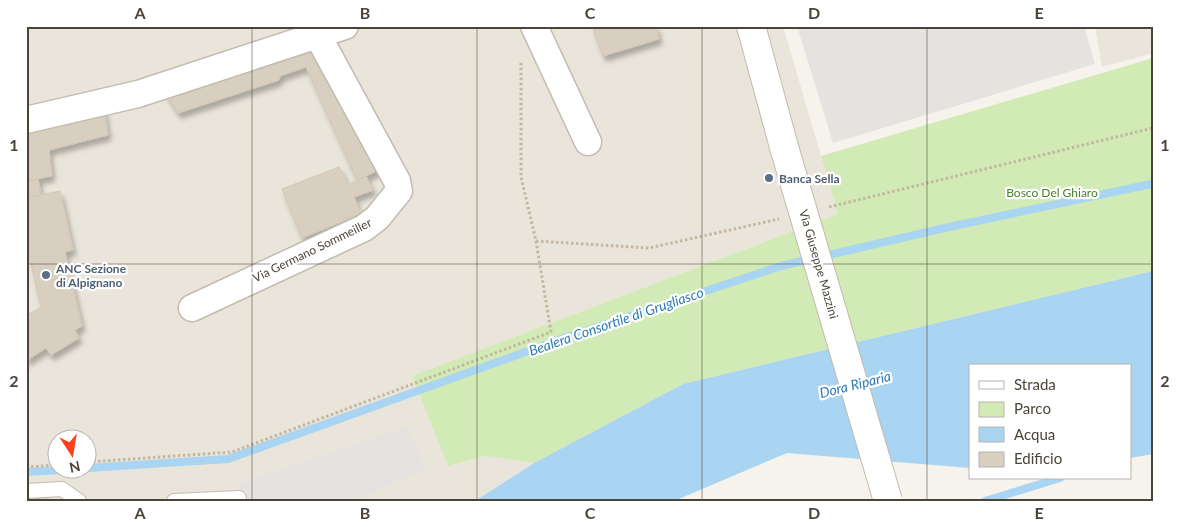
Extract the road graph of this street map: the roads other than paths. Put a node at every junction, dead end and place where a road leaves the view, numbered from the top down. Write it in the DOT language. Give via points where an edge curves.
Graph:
graph roads {
  1 [pos="346,26"];
  2 [pos="534,26"];
  3 [pos="751,26"];
  4 [pos="318,36"];
  5 [pos="26,120"];
  6 [pos="588,142"];
  7 [pos="192,308"];
  8 [pos="26,491"];
  9 [pos="239,498"];
  10 [pos="78,501"];
  11 [pos="174,501"];
  12 [pos="888,501"];
  1 -- 4 [label="street"];
  2 -- 6 [label="street"];
  3 -- 12 [label="street, Via Giuseppe Mazzini, bridge"];
  4 -- 5 [label="street" via="138,94"];
  4 -- 7 [label="street, Via Germano Sommeiller" via="397,181 399,191 377,218 364,228"];
  8 -- 10 [label="lane" via="62,489"];
  9 -- 11 [label="lane"];
}
